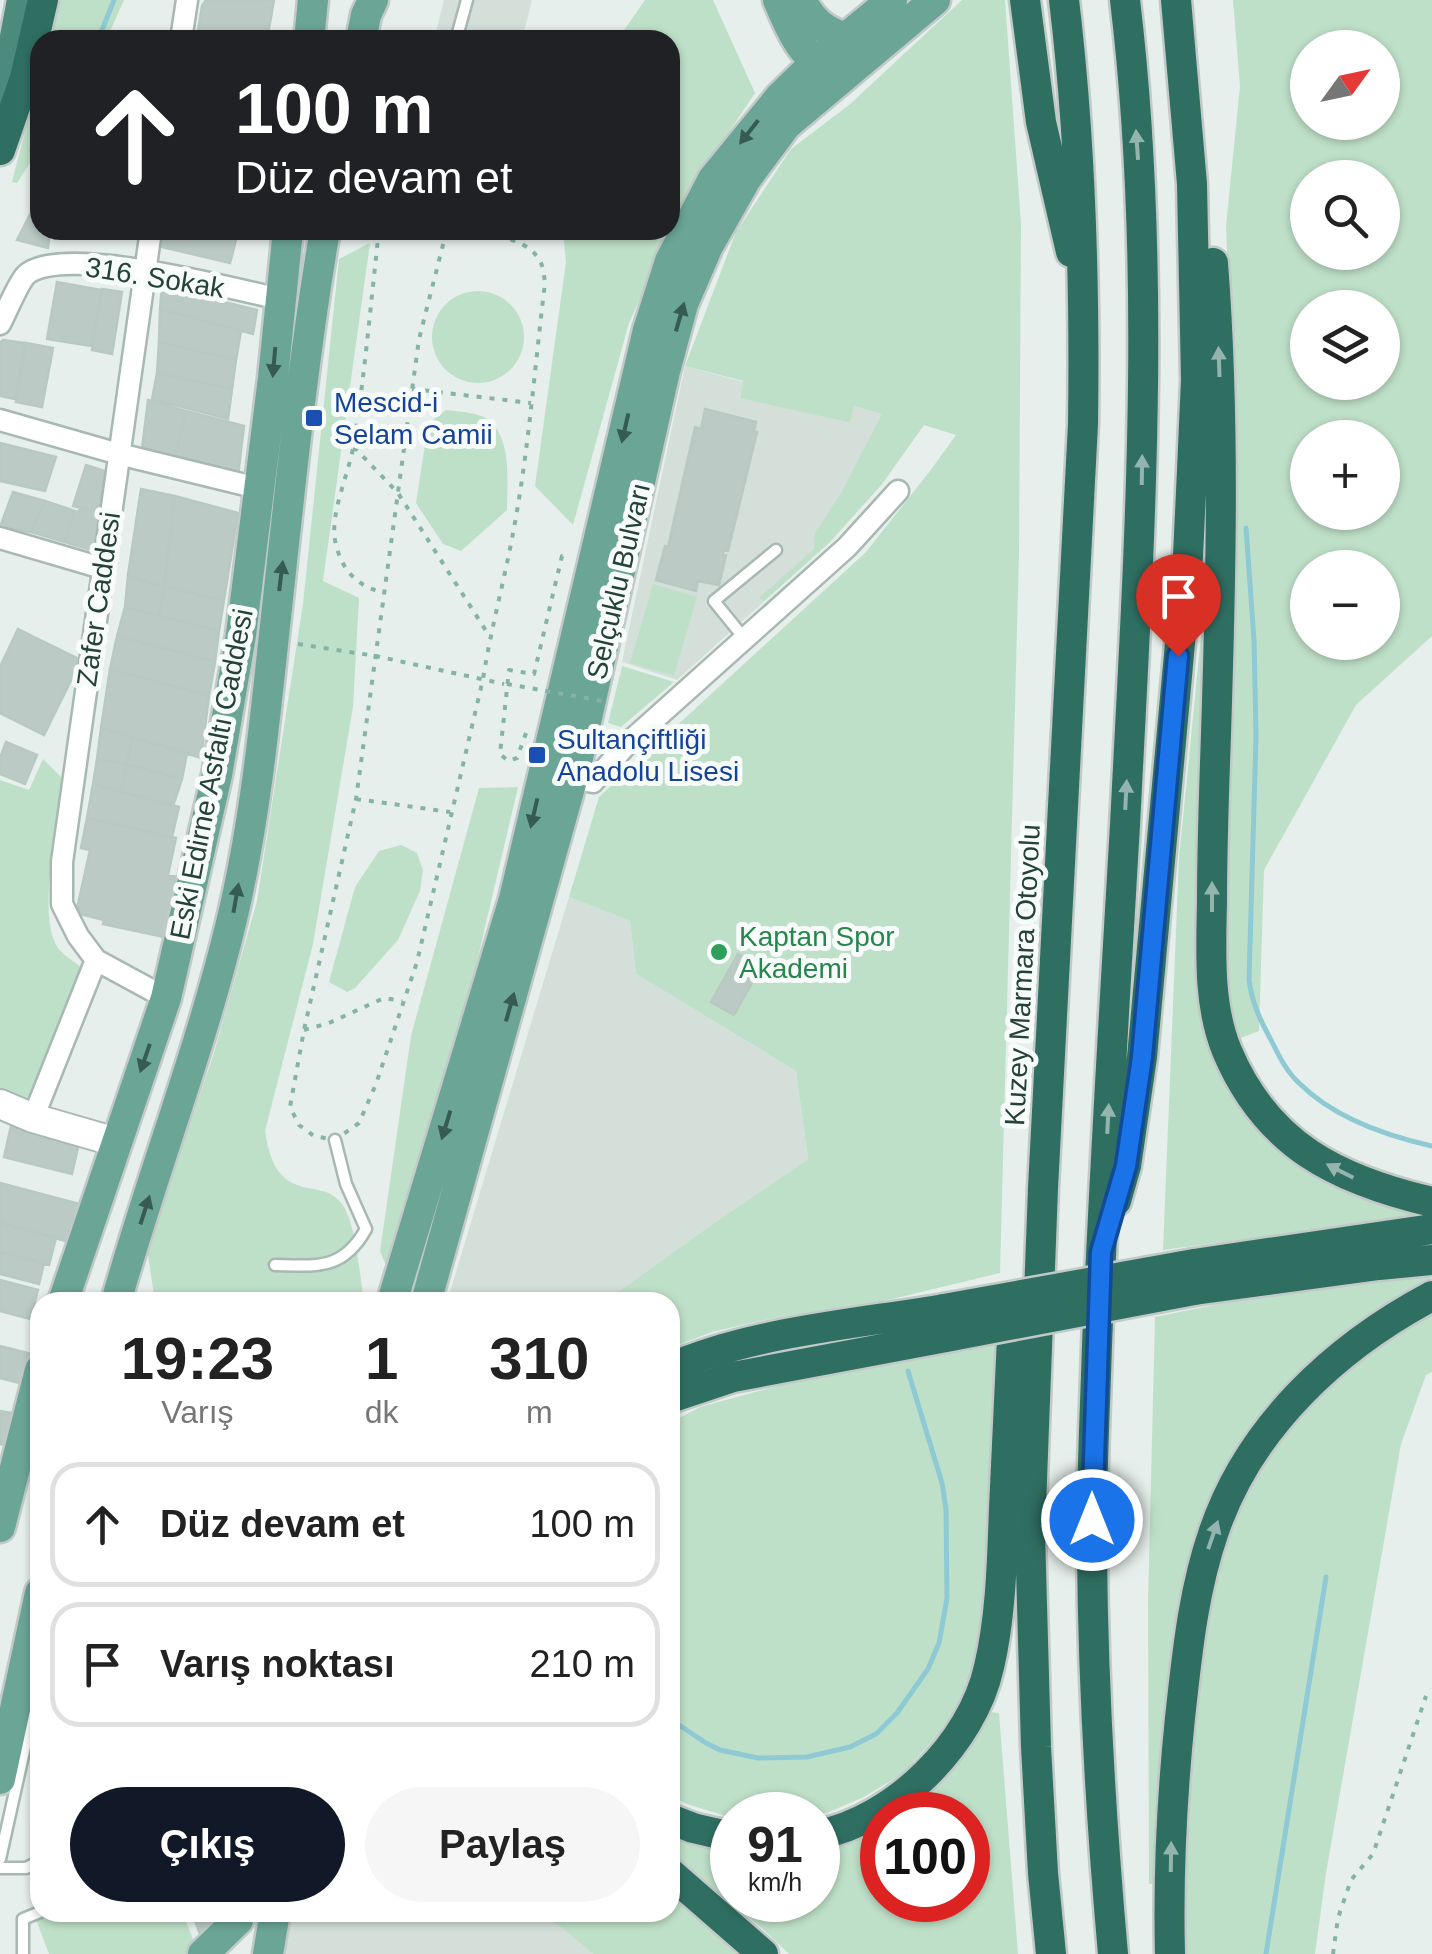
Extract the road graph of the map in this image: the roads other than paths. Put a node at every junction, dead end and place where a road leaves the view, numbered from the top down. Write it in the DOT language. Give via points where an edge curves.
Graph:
graph roads {
  1 [pos="22,0"];
  2 [pos="44,0"];
  3 [pos="188,0"];
  4 [pos="313,0"];
  5 [pos="374,0"];
  6 [pos="466,0"];
  7 [pos="778,0"];
  8 [pos="802,0"];
  9 [pos="892,0"];
  10 [pos="936,0"];
  11 [pos="1025,0"];
  12 [pos="1064,0"];
  13 [pos="1125,0"];
  14 [pos="1176,0"];
  15 [pos="36,30"];
  16 [pos="183,30"];
  17 [pos="310,30"];
  18 [pos="362,30"];
  19 [pos="458,30"];
  20 [pos="845,38"];
  21 [pos="30,55"];
  22 [pos="816,62"];
  23 [pos="854,69"];
  24 [pos="1184,86"];
  25 [pos="0,116"];
  26 [pos="0,150"];
  27 [pos="148,240"];
  28 [pos="287,240"];
  29 [pos="324,240"];
  30 [pos="144,270"];
  31 [pos="280,298"];
  32 [pos="1084,302"];
  33 [pos="0,324"];
  34 [pos="0,420"];
  35 [pos="118,454"];
  36 [pos="258,488"];
  37 [pos="898,491"];
  38 [pos="0,538"];
  39 [pos="776,550"];
  40 [pos="102,568"];
  41 [pos="744,639"];
  42 [pos="573,778"];
  43 [pos="96,960"];
  44 [pos="166,998"];
  45 [pos="0,1104"];
  46 [pos="33,1118"];
  47 [pos="335,1140"];
  48 [pos="116,1142"];
  49 [pos="1432,1202"];
  50 [pos="1432,1230"];
  51 [pos="1040,1236"];
  52 [pos="1101,1252"];
  53 [pos="1432,1260"];
  54 [pos="276,1265"];
  55 [pos="1194,1277"];
  56 [pos="65,1292"];
  57 [pos="119,1292"];
  58 [pos="395,1292"];
  59 [pos="429,1292"];
  60 [pos="1432,1296"];
  61 [pos="945,1323"];
  62 [pos="680,1364"];
  63 [pos="680,1395"];
  64 [pos="30,1409"];
  65 [pos="0,1527"];
  66 [pos="30,1640"];
  67 [pos="30,1724"];
  68 [pos="0,1779"];
  69 [pos="680,1823"];
  70 [pos="840,1827"];
  71 [pos="710,1832"];
  72 [pos="0,1859"];
  73 [pos="30,1866"];
  74 [pos="0,1868"];
  75 [pos="680,1883"];
  76 [pos="30,1917"];
  77 [pos="233,1922"];
  78 [pos="238,1922"];
  79 [pos="273,1922"];
  80 [pos="23,1954"];
  81 [pos="203,1954"];
  82 [pos="232,1954"];
  83 [pos="268,1954"];
  84 [pos="763,1954"];
  85 [pos="1051,1954"];
  86 [pos="1113,1954"];
  87 [pos="1170,1954"];
  1 -- 25 [label="highway"];
  2 -- 15 [label="highway"];
  3 -- 16 [label="street"];
  4 -- 17 [label="main road"];
  5 -- 18 [label="main road"];
  6 -- 19 [label="lane"];
  7 -- 22 [label="main road"];
  8 -- 20 [label="main road" via="824,31"];
  9 -- 20 [label="main road, Selçuklu Bulvarı"];
  10 -- 23 [label="main road, Selçuklu Bulvarı"];
  11 -- 32 [label="highway" via="1041,122"];
  12 -- 32 [label="highway, Kuzey Marmara Otoyolu"];
  52 -- 13 [label="highway, one-way" via="1145,343"];
  14 -- 24 [label="highway"];
  20 -- 22 [label="main road, Selçuklu Bulvarı"];
  21 -- 26 [label="highway"];
  22 -- 23 [label="main road"];
  22 -- 58 [label="main road, Selçuklu Bulvarı, one-way" via="760,118 713,179 670,261 648,330 514,900"];
  42 -- 23 [label="main road, Selçuklu Bulvarı, one-way" via="683,304 746,179 786,126"];
  49 -- 24 [label="highway, one-way" via="1340,1173 1281,1132 1240,1078 1218,1027 1212,922 1222,514 1218,348 1207,205"];
  24 -- 52 [label="highway" via="1196,380 1188,556 1142,1057 1126,1166"];
  27 -- 30 [label="street, Zafer Caddesi"];
  28 -- 31 [label="main road, Eski Edirne Asfaltı Caddesi"];
  57 -- 29 [label="main road, Eski Edirne Asfaltı Caddesi, one-way" via="232,918 269,700"];
  30 -- 31 [label="street, 316. Sokak"];
  30 -- 33 [label="street, 316. Sokak" via="64,264 34,271"];
  30 -- 35 [label="street, Zafer Caddesi"];
  31 -- 36 [label="main road, Eski Edirne Asfaltı Caddesi, one-way"];
  32 -- 51 [label="highway, Kuzey Marmara Otoyolu" via="1079,526"];
  34 -- 35 [label="street"];
  35 -- 36 [label="street"];
  35 -- 40 [label="street, Zafer Caddesi"];
  36 -- 44 [label="main road, Eski Edirne Asfaltı Caddesi" via="220,758"];
  37 -- 41 [label="street" via="847,547"];
  38 -- 40 [label="street"];
  39 -- 41 [label="lane" via="714,601"];
  40 -- 43 [label="street, Zafer Caddesi" via="62,862 62,904"];
  41 -- 42 [label="street" via="593,782"];
  59 -- 42 [label="main road, Selçuklu Bulvarı, one-way"];
  43 -- 44 [label="street, Zafer Caddesi"];
  43 -- 46 [label="street"];
  44 -- 48 [label="main road, Eski Edirne Asfaltı Caddesi, one-way"];
  45 -- 46 [label="street"];
  46 -- 48 [label="street"];
  47 -- 54 [label="lane" via="366,1229 345,1258"];
  48 -- 56 [label="main road, Eski Edirne Asfaltı Caddesi"];
  50 -- 55 [label="highway"];
  51 -- 70 [label="highway" via="1014,1317 1002,1566 989,1669 974,1710 934,1767 886,1807"];
  51 -- 85 [label="highway, Kuzey Marmara Otoyolu" via="1031,1551"];
  52 -- 86 [label="highway" via="1092,1551"];
  53 -- 55 [label="highway"];
  55 -- 61 [label="highway, bridge"];
  87 -- 60 [label="highway, one-way" via="1179,1731 1192,1618 1214,1530 1251,1458 1306,1387 1358,1341"];
  61 -- 62 [label="highway" via="744,1344"];
  61 -- 63 [label="highway"];
  64 -- 65 [label="main road"];
  66 -- 68 [label="main road"];
  67 -- 72 [label="lane"];
  69 -- 71 [label="highway"];
  73 -- 74 [label="lane"];
  75 -- 84 [label="highway"];
  76 -- 80 [label="lane" via="23,1920"];
  77 -- 81 [label="main road"];
  78 -- 82 [label="main road"];
  79 -- 83 [label="main road"];
}
